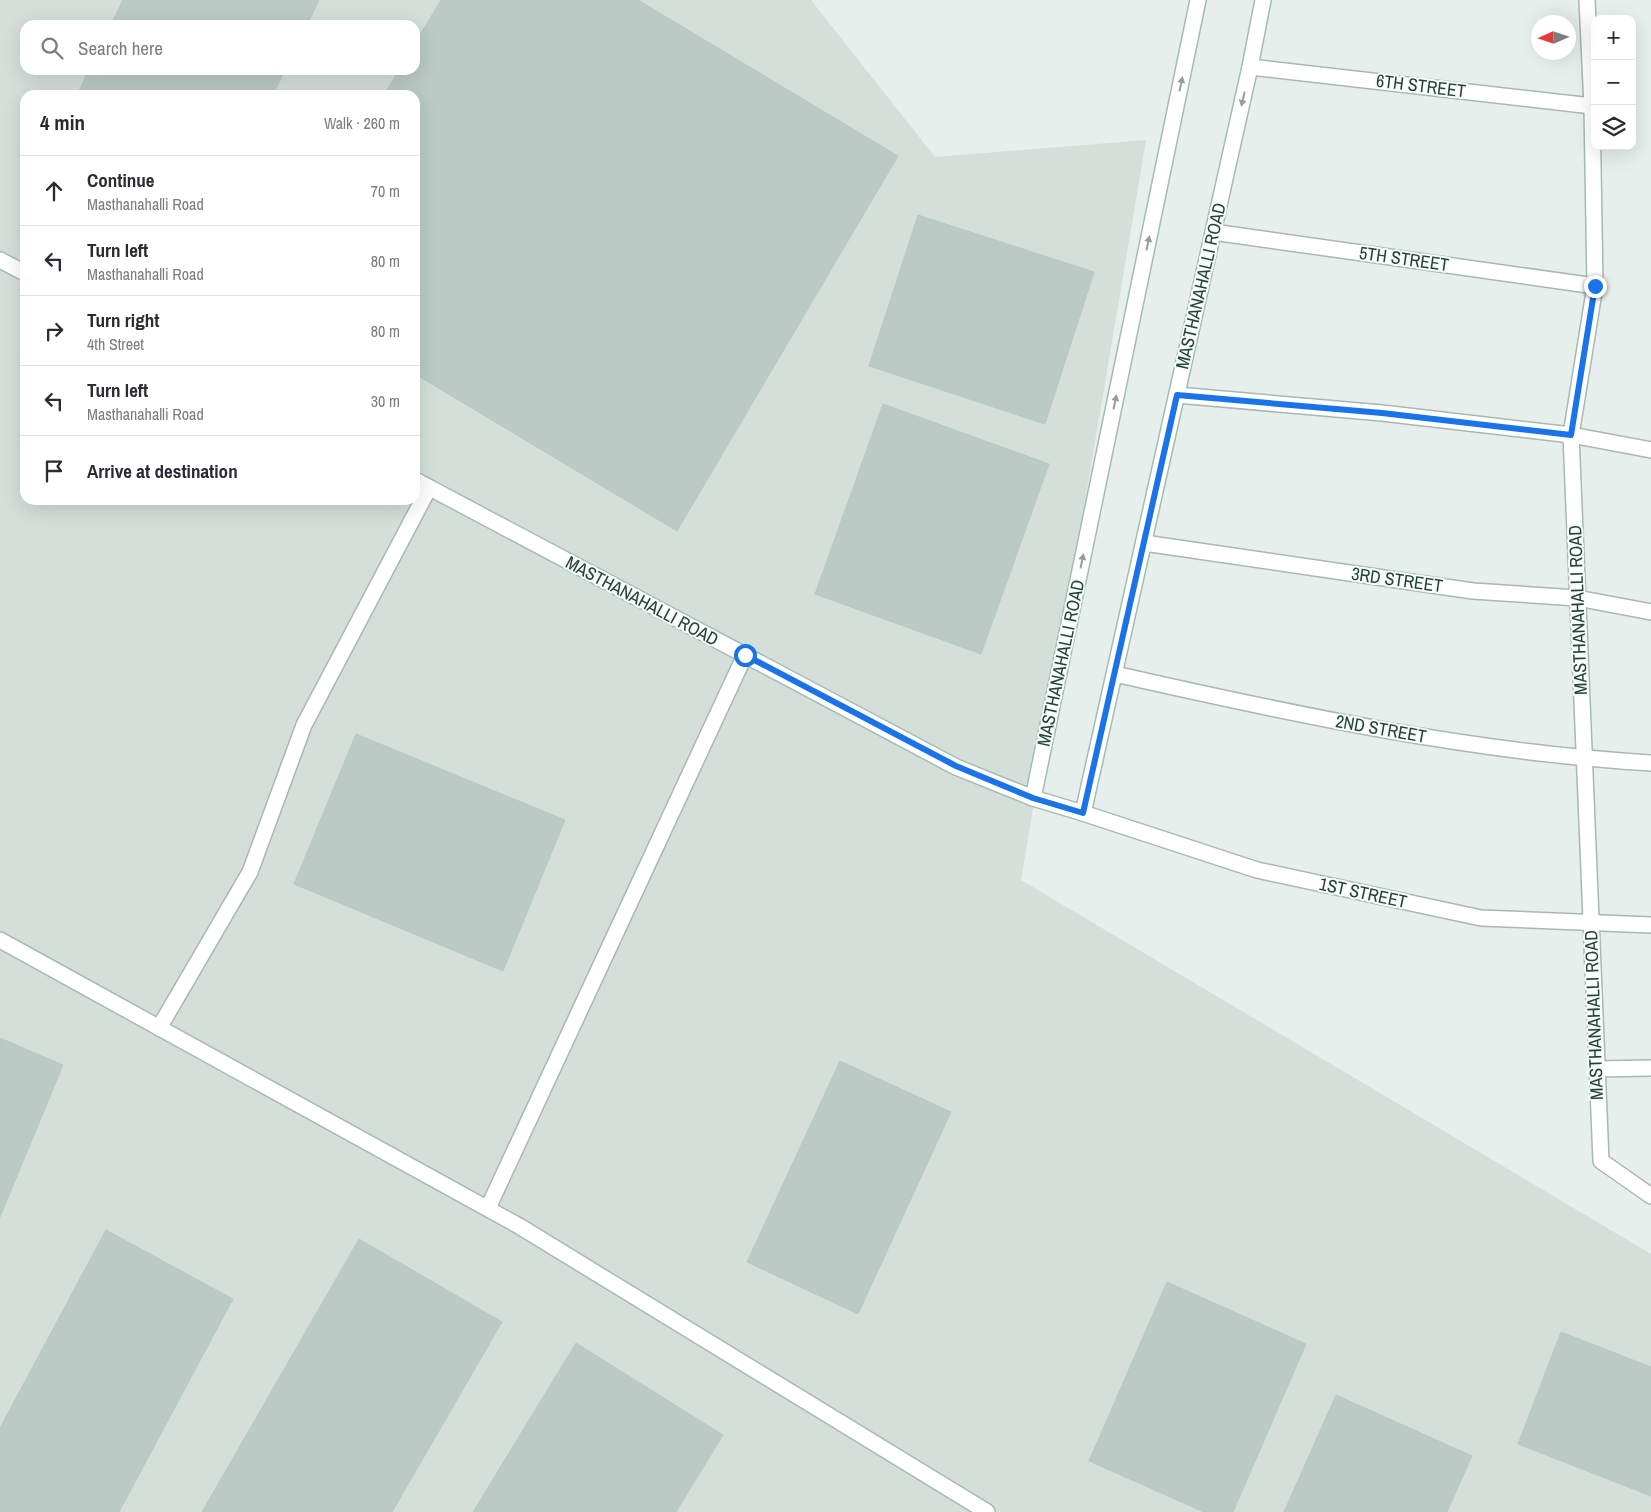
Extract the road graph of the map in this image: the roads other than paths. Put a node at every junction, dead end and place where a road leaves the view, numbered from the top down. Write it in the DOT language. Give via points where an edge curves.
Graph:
graph roads {
  1 [pos="1198,0"];
  2 [pos="1264,0"];
  3 [pos="1587,0"];
  4 [pos="1250,67"];
  5 [pos="1592,105"];
  6 [pos="1591,106"];
  7 [pos="1593,150"];
  8 [pos="1213,232"];
  9 [pos="0,260"];
  10 [pos="20,270"];
  11 [pos="1595,286"];
  12 [pos="1177,395"];
  13 [pos="1571,435"];
  14 [pos="1651,450"];
  15 [pos="420,483"];
  16 [pos="429,488"];
  17 [pos="1144,543"];
  18 [pos="1577,598"];
  19 [pos="1651,612"];
  20 [pos="745,655"];
  21 [pos="1114,674"];
  22 [pos="1584,759"];
  23 [pos="1651,763"];
  24 [pos="1033,798"];
  25 [pos="1083,813"];
  26 [pos="1591,923"];
  27 [pos="1651,925"];
  28 [pos="0,940"];
  29 [pos="159,1028"];
  30 [pos="1651,1068"];
  31 [pos="1596,1069"];
  32 [pos="1651,1196"];
  33 [pos="488,1208"];
  34 [pos="987,1512"];
  24 -- 1 [label="street, MASTHANAHALLI ROAD, one-way"];
  2 -- 4 [label="street, MASTHANAHALLI ROAD"];
  3 -- 5 [label="street, MASTHANAHALLI ROAD"];
  4 -- 6 [label="street, 6TH STREET"];
  4 -- 8 [label="street, MASTHANAHALLI ROAD, one-way"];
  7 -- 11 [label="street, MASTHANAHALLI ROAD"];
  8 -- 11 [label="street, 5TH STREET"];
  8 -- 12 [label="street, MASTHANAHALLI ROAD"];
  9 -- 10 [label="street"];
  11 -- 13 [label="street, MASTHANAHALLI ROAD"];
  12 -- 13 [label="street" via="1382,413"];
  12 -- 17 [label="street, MASTHANAHALLI ROAD"];
  13 -- 14 [label="street"];
  13 -- 18 [label="street, MASTHANAHALLI ROAD"];
  15 -- 16 [label="street, MASTHANAHALLI ROAD"];
  16 -- 20 [label="street, MASTHANAHALLI ROAD"];
  16 -- 29 [label="street" via="304,725 250,872"];
  17 -- 18 [label="street, 3RD STREET" via="1473,591"];
  17 -- 21 [label="street, MASTHANAHALLI ROAD"];
  18 -- 19 [label="street, 3RD STREET"];
  18 -- 22 [label="street, MASTHANAHALLI ROAD"];
  20 -- 24 [label="street, MASTHANAHALLI ROAD" via="956,766"];
  20 -- 33 [label="street"];
  21 -- 22 [label="street, 2ND STREET" via="1263,708 1399,733"];
  21 -- 25 [label="street, MASTHANAHALLI ROAD"];
  22 -- 23 [label="street, 2ND STREET"];
  22 -- 26 [label="street, MASTHANAHALLI ROAD"];
  24 -- 25 [label="street, MASTHANAHALLI ROAD"];
  25 -- 26 [label="street, 1ST STREET" via="1257,870 1481,918"];
  26 -- 27 [label="street, 1ST STREET"];
  26 -- 31 [label="street, MASTHANAHALLI ROAD"];
  28 -- 29 [label="street"];
  29 -- 33 [label="street"];
  30 -- 31 [label="street"];
  31 -- 32 [label="street, MASTHANAHALLI ROAD" via="1601,1161"];
  33 -- 34 [label="street"];
}
